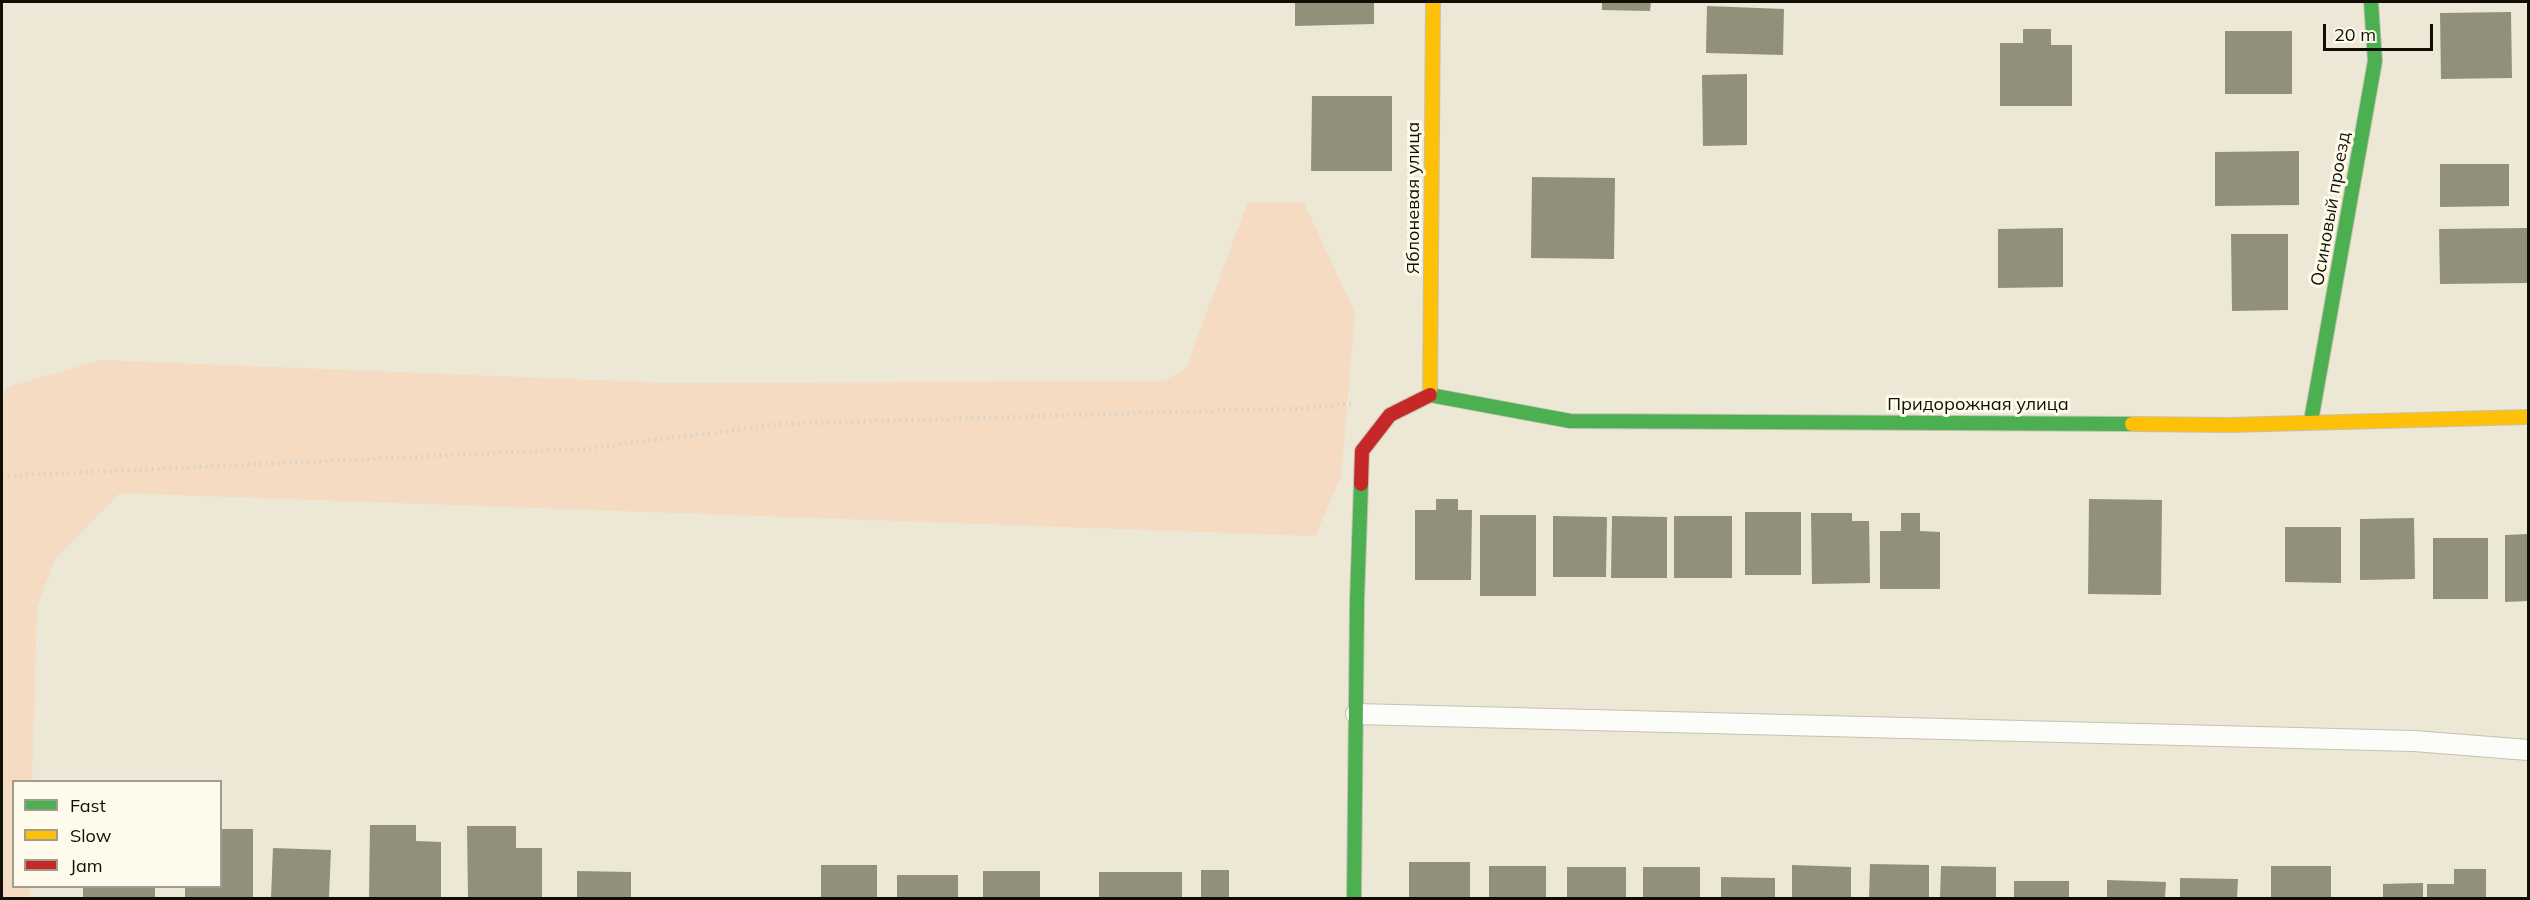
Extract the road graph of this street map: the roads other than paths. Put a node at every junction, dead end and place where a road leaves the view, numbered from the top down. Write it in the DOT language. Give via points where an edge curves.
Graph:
graph roads {
  1 [pos="1433,2"];
  2 [pos="2371,2"];
  3 [pos="1430,395"];
  4 [pos="2529,417"];
  5 [pos="2311,422"];
  6 [pos="1356,714"];
  7 [pos="2529,750"];
  8 [pos="1354,898"];
  1 -- 3 [label="street, Яблоневая улица"];
  2 -- 5 [label="street, Осиновый проезд" via="2375,61"];
  3 -- 5 [label="street, Придорожная улица" via="1570,421 2230,425"];
  3 -- 6 [label="street" via="1390,415 1362,451"];
  4 -- 5 [label="street, Придорожная улица"];
  6 -- 7 [label="lane" via="2415,741"];
  6 -- 8 [label="street"];
}
